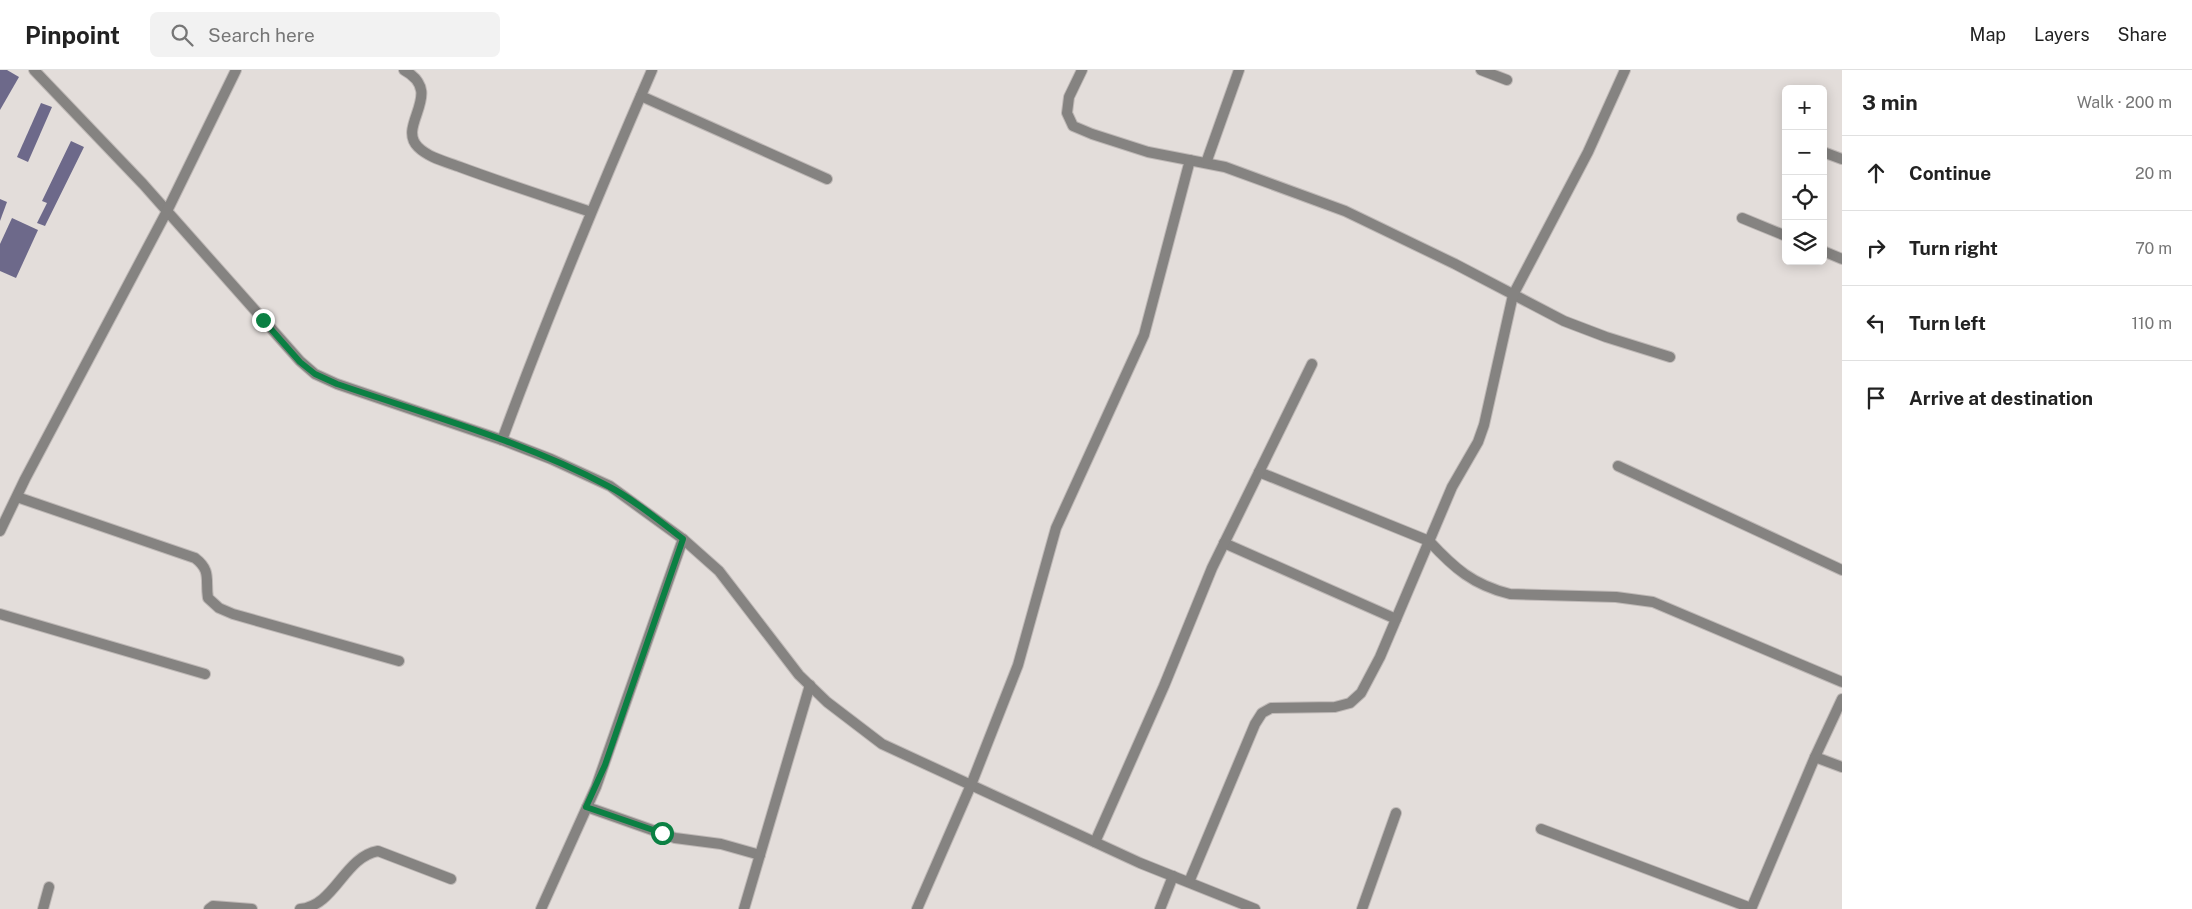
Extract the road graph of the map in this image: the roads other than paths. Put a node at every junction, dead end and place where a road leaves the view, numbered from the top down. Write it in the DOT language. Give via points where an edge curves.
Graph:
graph roads {
  1 [pos="34,70"];
  2 [pos="236,70"];
  3 [pos="404,70"];
  4 [pos="652,70"];
  5 [pos="1082,70"];
  6 [pos="1239,70"];
  7 [pos="1481,70"];
  8 [pos="1625,70"];
  9 [pos="1507,80"];
  10 [pos="641,96"];
  11 [pos="1827,153"];
  12 [pos="1842,159"];
  13 [pos="1190,160"];
  14 [pos="1206,163"];
  15 [pos="827,179"];
  16 [pos="167,211"];
  17 [pos="590,212"];
  18 [pos="1742,218"];
  19 [pos="1782,234"];
  20 [pos="1827,253"];
  21 [pos="1842,259"];
  22 [pos="1513,295"];
  23 [pos="1670,357"];
  24 [pos="1312,364"];
  25 [pos="502,440"];
  26 [pos="1618,466"];
  27 [pos="1259,472"];
  28 [pos="17,497"];
  29 [pos="0,531"];
  30 [pos="683,539"];
  31 [pos="1429,542"];
  32 [pos="1224,543"];
  33 [pos="1842,570"];
  34 [pos="0,614"];
  35 [pos="1396,619"];
  36 [pos="399,661"];
  37 [pos="205,674"];
  38 [pos="1842,682"];
  39 [pos="810,685"];
  40 [pos="1842,699"];
  41 [pos="1815,757"];
  42 [pos="1842,767"];
  43 [pos="971,785"];
  44 [pos="586,807"];
  45 [pos="1396,813"];
  46 [pos="1541,828"];
  47 [pos="1094,842"];
  48 [pos="760,855"];
  49 [pos="1173,876"];
  50 [pos="450,879"];
  51 [pos="1189,882"];
  52 [pos="49,887"];
  53 [pos="1751,908"];
  54 [pos="43,909"];
  55 [pos="208,909"];
  56 [pos="252,909"];
  57 [pos="300,909"];
  58 [pos="541,909"];
  59 [pos="744,909"];
  60 [pos="917,909"];
  61 [pos="1160,909"];
  62 [pos="1256,909"];
  63 [pos="1362,909"];
  1 -- 16 [label="street"];
  2 -- 16 [label="street"];
  3 -- 17 [label="street" via="416,77 422,87 413,128 413,140 418,147 430,155"];
  4 -- 10 [label="street"];
  5 -- 13 [label="street" via="1069,97 1067,113 1073,126 1148,152"];
  6 -- 14 [label="street"];
  7 -- 9 [label="street"];
  8 -- 22 [label="street" via="1588,152"];
  10 -- 15 [label="street"];
  10 -- 17 [label="street"];
  11 -- 12 [label="street"];
  13 -- 14 [label="street"];
  13 -- 43 [label="street" via="1144,335 1056,528 1018,665"];
  14 -- 22 [label="street" via="1240,172 1345,211"];
  16 -- 25 [label="street" via="300,362 315,374"];
  16 -- 28 [label="street"];
  17 -- 25 [label="street"];
  18 -- 19 [label="street"];
  20 -- 21 [label="street"];
  22 -- 23 [label="street" via="1564,321"];
  22 -- 31 [label="street" via="1484,425 1478,442 1452,486"];
  24 -- 27 [label="street"];
  25 -- 30 [label="street" via="610,486"];
  26 -- 33 [label="street"];
  27 -- 31 [label="street"];
  27 -- 32 [label="street"];
  28 -- 29 [label="street"];
  28 -- 36 [label="street" via="195,558 203,564 208,575 208,598 219,608"];
  30 -- 39 [label="street" via="719,571"];
  30 -- 44 [label="street" via="605,765"];
  31 -- 35 [label="street"];
  31 -- 38 [label="street" via="1471,580 1493,590 1510,594 1616,597 1653,602"];
  32 -- 35 [label="street"];
  32 -- 47 [label="street"];
  34 -- 37 [label="street"];
  35 -- 51 [label="street" via="1361,692 1350,703 1313,709 1270,708 1262,714"];
  39 -- 43 [label="street" via="882,744"];
  39 -- 48 [label="street"];
  40 -- 41 [label="street"];
  41 -- 42 [label="street"];
  41 -- 53 [label="street"];
  43 -- 47 [label="street"];
  43 -- 60 [label="street"];
  44 -- 48 [label="street" via="675,838 722,844"];
  44 -- 58 [label="street"];
  45 -- 63 [label="street"];
  46 -- 53 [label="street"];
  47 -- 49 [label="street"];
  48 -- 59 [label="street"];
  49 -- 51 [label="street"];
  49 -- 61 [label="street"];
  50 -- 57 [label="street" via="378,851 367,853 325,896 308,908"];
  51 -- 62 [label="street"];
  52 -- 54 [label="street"];
  55 -- 56 [label="street" via="213,906"];
}
